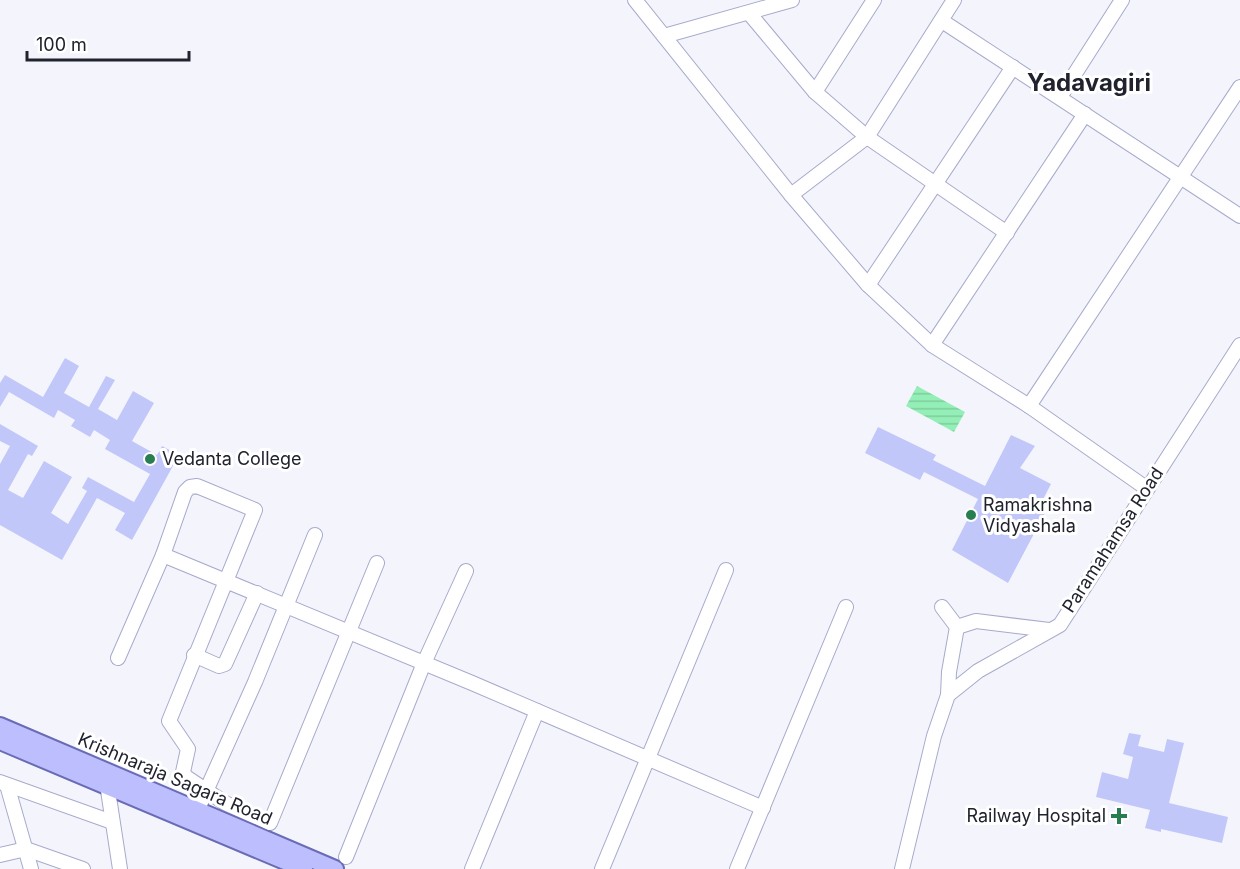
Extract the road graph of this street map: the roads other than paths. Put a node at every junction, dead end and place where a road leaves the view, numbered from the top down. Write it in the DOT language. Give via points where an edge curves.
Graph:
graph roads {
  1 [pos="636,0"];
  2 [pos="792,0"];
  3 [pos="874,0"];
  4 [pos="954,0"];
  5 [pos="1122,0"];
  6 [pos="749,13"];
  7 [pos="942,21"];
  8 [pos="664,36"];
  9 [pos="1013,67"];
  10 [pos="1240,87"];
  11 [pos="815,92"];
  12 [pos="1060,97"];
  13 [pos="1084,114"];
  14 [pos="867,137"];
  15 [pos="1181,176"];
  16 [pos="935,184"];
  17 [pos="791,195"];
  18 [pos="1240,216"];
  19 [pos="1007,233"];
  20 [pos="868,285"];
  21 [pos="932,345"];
  22 [pos="1240,345"];
  23 [pos="1029,406"];
  24 [pos="1146,488"];
  25 [pos="315,535"];
  26 [pos="163,555"];
  27 [pos="377,563"];
  28 [pos="726,570"];
  29 [pos="466,571"];
  30 [pos="225,579"];
  31 [pos="257,593"];
  32 [pos="285,604"];
  33 [pos="846,607"];
  34 [pos="942,607"];
  35 [pos="957,627"];
  36 [pos="1049,630"];
  37 [pos="349,632"];
  38 [pos="194,655"];
  39 [pos="118,658"];
  40 [pos="424,663"];
  41 [pos="948,695"];
  42 [pos="537,711"];
  43 [pos="0,726"];
  44 [pos="0,741"];
  45 [pos="647,758"];
  46 [pos="4,784"];
  47 [pos="107,784"];
  48 [pos="206,791"];
  49 [pos="763,808"];
  50 [pos="198,809"];
  51 [pos="112,822"];
  52 [pos="26,849"];
  53 [pos="0,855"];
  54 [pos="341,863"];
  55 [pos="31,869"];
  56 [pos="82,869"];
  57 [pos="120,869"];
  58 [pos="304,869"];
  59 [pos="472,869"];
  60 [pos="602,869"];
  61 [pos="737,869"];
  62 [pos="902,869"];
  1 -- 8 [label="street"];
  2 -- 6 [label="street"];
  3 -- 11 [label="street"];
  4 -- 7 [label="street"];
  5 -- 12 [label="street"];
  6 -- 8 [label="street"];
  6 -- 11 [label="street"];
  7 -- 9 [label="street"];
  7 -- 14 [label="street"];
  8 -- 17 [label="street"];
  9 -- 12 [label="street"];
  9 -- 16 [label="street"];
  10 -- 15 [label="street"];
  11 -- 14 [label="street"];
  12 -- 13 [label="street"];
  13 -- 15 [label="street"];
  13 -- 19 [label="street"];
  14 -- 16 [label="street"];
  14 -- 17 [label="street"];
  15 -- 18 [label="street"];
  15 -- 23 [label="street"];
  16 -- 19 [label="street"];
  16 -- 20 [label="street"];
  17 -- 20 [label="street"];
  19 -- 21 [label="street"];
  20 -- 21 [label="street"];
  21 -- 23 [label="street"];
  22 -- 24 [label="street, Paramahamsa Road"];
  23 -- 24 [label="street"];
  24 -- 36 [label="street, Paramahamsa Road" via="1060,624"];
  25 -- 32 [label="street"];
  26 -- 30 [label="street"];
  26 -- 30 [label="street" via="185,492 197,486 255,510"];
  26 -- 39 [label="street"];
  27 -- 37 [label="street"];
  28 -- 45 [label="street"];
  29 -- 40 [label="street"];
  30 -- 31 [label="street"];
  30 -- 38 [label="street"];
  31 -- 32 [label="street"];
  31 -- 38 [label="street" via="225,664 219,666"];
  32 -- 37 [label="street"];
  32 -- 48 [label="street"];
  33 -- 49 [label="street"];
  34 -- 35 [label="street"];
  35 -- 36 [label="street" via="976,621"];
  35 -- 41 [label="street"];
  36 -- 41 [label="street, Paramahamsa Road" via="978,670"];
  37 -- 40 [label="street"];
  37 -- 48 [label="street" via="270,823"];
  38 -- 48 [label="street" via="169,721 188,749 183,772 194,785"];
  40 -- 42 [label="street"];
  40 -- 54 [label="street"];
  41 -- 62 [label="street" via="934,736"];
  42 -- 45 [label="street"];
  42 -- 59 [label="street"];
  43 -- 50 [label="main road, Krishnaraja Sagara Road"];
  44 -- 47 [label="main road, Krishnaraja Sagara Road"];
  45 -- 49 [label="street"];
  45 -- 60 [label="street"];
  46 -- 51 [label="street"];
  46 -- 52 [label="street"];
  47 -- 51 [label="street"];
  47 -- 58 [label="main road, Krishnaraja Sagara Road"];
  48 -- 50 [label="street"];
  49 -- 61 [label="street"];
  50 -- 54 [label="main road, Krishnaraja Sagara Road"];
  51 -- 57 [label="street"];
  52 -- 53 [label="street"];
  52 -- 55 [label="street"];
  52 -- 56 [label="street"];
}
